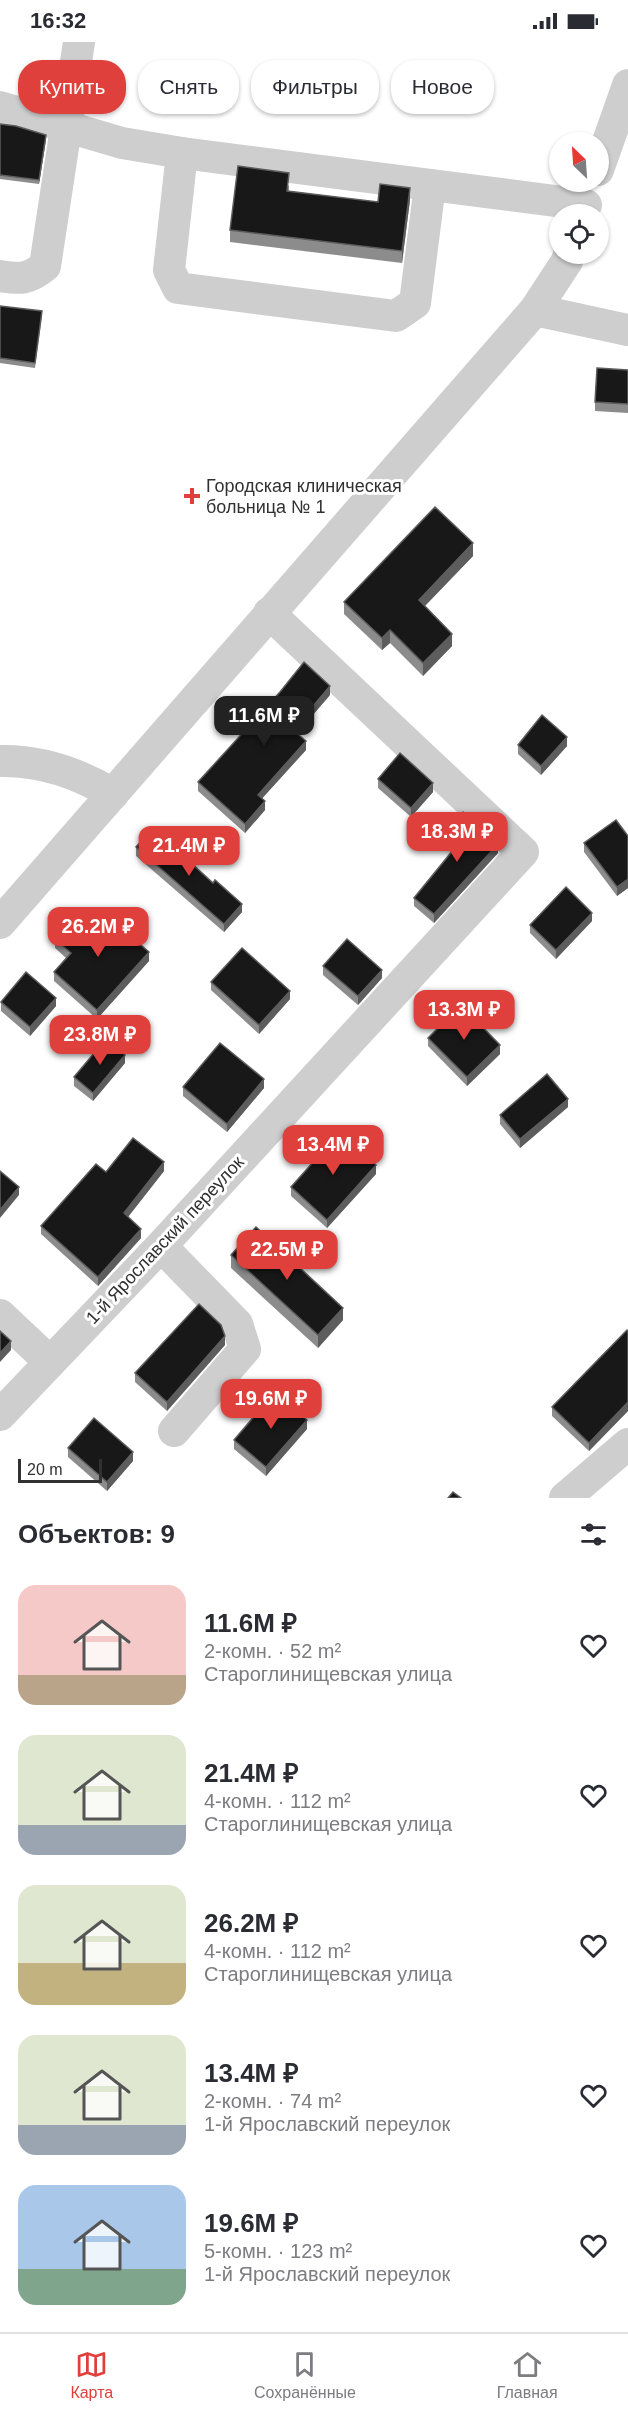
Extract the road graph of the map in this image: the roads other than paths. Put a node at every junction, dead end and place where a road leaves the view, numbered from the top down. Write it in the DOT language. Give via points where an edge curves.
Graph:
graph roads {
  1 [pos="79,42"];
  2 [pos="628,85"];
  3 [pos="0,107"];
  4 [pos="65,125"];
  5 [pos="609,139"];
  6 [pos="182,153"];
  7 [pos="430,185"];
  8 [pos="588,200"];
  9 [pos="563,264"];
  10 [pos="0,276"];
  11 [pos="535,310"];
  12 [pos="628,330"];
  13 [pos="269,613"];
  14 [pos="0,761"];
  15 [pos="113,794"];
  16 [pos="0,923"];
  17 [pos="161,1246"];
  18 [pos="0,1315"];
  19 [pos="50,1362"];
  20 [pos="0,1415"];
  21 [pos="174,1431"];
  22 [pos="628,1444"];
  23 [pos="565,1498"];
  1 -- 4 [label="street"];
  2 -- 5 [label="street"];
  3 -- 4 [label="street"];
  4 -- 6 [label="street" via="122,143"];
  4 -- 10 [label="street" via="45,266 33,276"];
  6 -- 7 [label="street"];
  6 -- 7 [label="street" via="169,270 178,288 396,316 415,303"];
  7 -- 8 [label="street"];
  9 -- 11 [label="street"];
  11 -- 12 [label="street"];
  11 -- 13 [label="street"];
  13 -- 15 [label="street"];
  13 -- 17 [label="street, 1-й Ярославский переулок" via="524,852"];
  14 -- 15 [label="street" via="24,760 82,776"];
  15 -- 16 [label="street"];
  17 -- 19 [label="street, 1-й Ярославский переулок"];
  17 -- 21 [label="street" via="237,1324 245,1350"];
  18 -- 19 [label="street"];
  19 -- 20 [label="street, 1-й Ярославский переулок"];
  22 -- 23 [label="street"];
}
